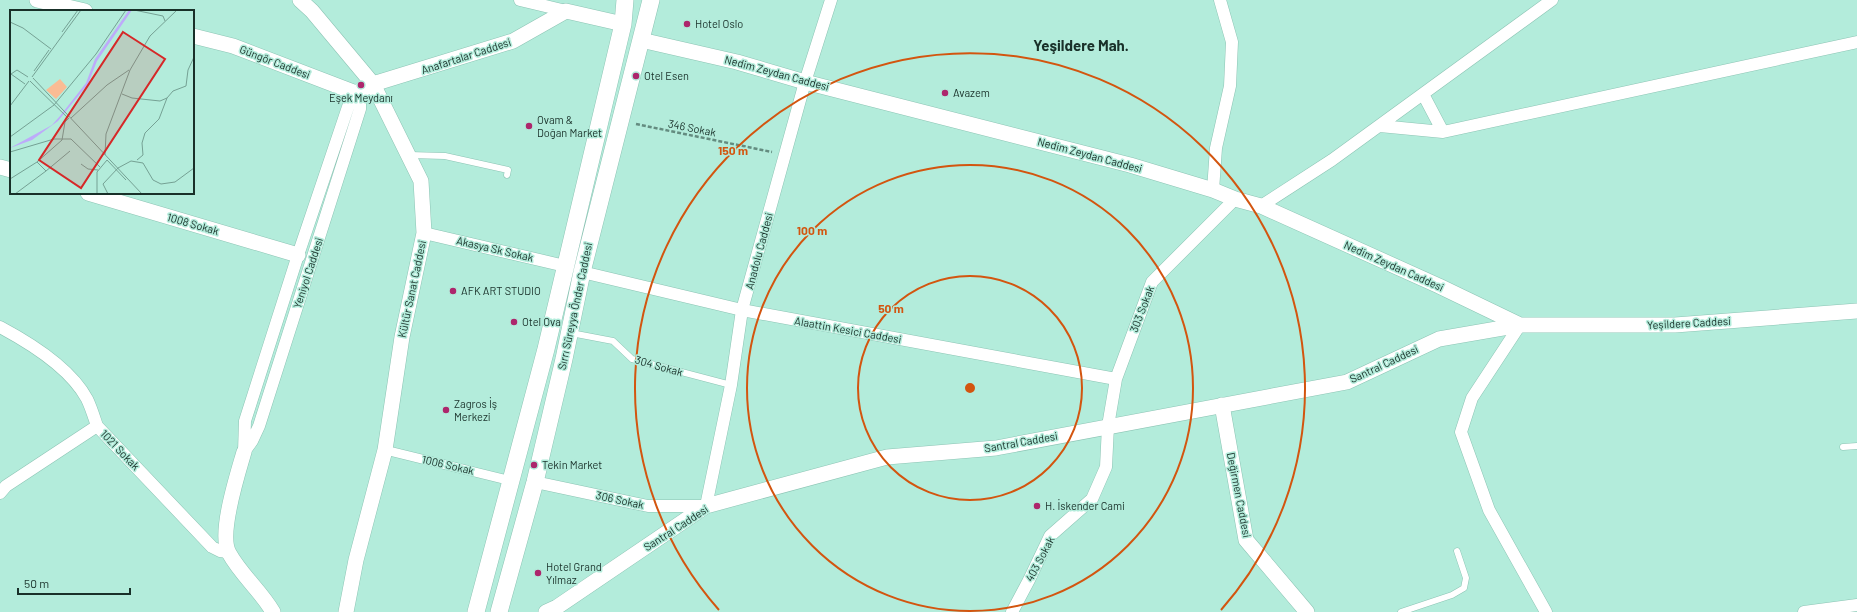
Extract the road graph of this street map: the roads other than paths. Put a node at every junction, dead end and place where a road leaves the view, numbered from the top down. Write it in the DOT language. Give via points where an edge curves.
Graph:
graph roads {
  1 [pos="37,0"];
  2 [pos="300,0"];
  3 [pos="520,0"];
  4 [pos="625,0"];
  5 [pos="651,0"];
  6 [pos="831,0"];
  7 [pos="1220,0"];
  8 [pos="1552,0"];
  9 [pos="81,10"];
  10 [pos="566,11"];
  11 [pos="623,24"];
  12 [pos="194,36"];
  13 [pos="641,40"];
  14 [pos="1857,42"];
  15 [pos="805,82"];
  16 [pos="373,84"];
  17 [pos="356,93"];
  18 [pos="1423,94"];
  19 [pos="1380,126"];
  20 [pos="1443,132"];
  21 [pos="409,155"];
  22 [pos="0,167"];
  23 [pos="10,170"];
  24 [pos="507,176"];
  25 [pos="1213,190"];
  26 [pos="91,194"];
  27 [pos="1235,198"];
  28 [pos="1261,206"];
  29 [pos="424,233"];
  30 [pos="298,255"];
  31 [pos="565,266"];
  32 [pos="582,272"];
  33 [pos="742,310"];
  34 [pos="1857,311"];
  35 [pos="1520,325"];
  36 [pos="0,327"];
  37 [pos="569,332"];
  38 [pos="1116,379"];
  39 [pos="731,385"];
  40 [pos="1222,405"];
  41 [pos="97,426"];
  42 [pos="1108,426"];
  43 [pos="1857,446"];
  44 [pos="1843,447"];
  45 [pos="385,450"];
  46 [pos="244,452"];
  47 [pos="511,480"];
  48 [pos="534,482"];
  49 [pos="2,489"];
  50 [pos="706,506"];
  51 [pos="1457,551"];
  52 [pos="228,552"];
  53 [pos="1857,605"];
  54 [pos="273,612"];
  55 [pos="346,612"];
  56 [pos="476,612"];
  57 [pos="499,612"];
  58 [pos="546,612"];
  59 [pos="1012,612"];
  60 [pos="1307,612"];
  61 [pos="1401,612"];
  62 [pos="1546,612"];
  63 [pos="1804,612"];
  1 -- 9 [label="street"];
  2 -- 16 [label="street, Kültür Sanat Caddesi"];
  3 -- 10 [label="street"];
  4 -- 11 [label="main road, Sırrı Süreyya Önder Caddesi"];
  5 -- 13 [label="main road, Sırrı Süreyya Önder Caddesi"];
  6 -- 15 [label="street, Anadolu Caddesi"];
  7 -- 25 [label="street" via="1232,42 1230,86 1216,148"];
  8 -- 18 [label="street"];
  10 -- 11 [label="street"];
  10 -- 16 [label="street, Anafartalar Caddesi" via="513,41"];
  11 -- 31 [label="main road, Sırrı Süreyya Önder Caddesi"];
  12 -- 17 [label="street, Güngör Caddesi" via="233,46"];
  13 -- 15 [label="street, Nedim Zeydan Caddesi" via="737,62"];
  13 -- 32 [label="main road, Sırrı Süreyya Önder Caddesi"];
  14 -- 20 [label="street"];
  15 -- 25 [label="street, Nedim Zeydan Caddesi" via="1130,165"];
  15 -- 33 [label="street, Anadolu Caddesi"];
  16 -- 17 [label="street"];
  16 -- 21 [label="street, Kültür Sanat Caddesi"];
  17 -- 30 [label="street, Yeniyol Caddesi" via="348,107"];
  17 -- 46 [label="street, Yeniyol Caddesi" via="360,97 360,109 259,426"];
  18 -- 19 [label="street"];
  18 -- 20 [label="street"];
  19 -- 20 [label="street"];
  19 -- 28 [label="street"];
  21 -- 24 [label="lane" via="445,156 484,164 508,170"];
  21 -- 29 [label="street, Kültür Sanat Caddesi" via="421,181"];
  22 -- 23 [label="street"];
  25 -- 27 [label="street, Nedim Zeydan Caddesi"];
  26 -- 30 [label="street, 1008 Sokak"];
  27 -- 28 [label="street, Nedim Zeydan Caddesi"];
  27 -- 38 [label="street, 303 Sokak" via="1152,282"];
  28 -- 35 [label="street, Nedim Zeydan Caddesi"];
  29 -- 31 [label="street, Akasya Sk Sokak"];
  29 -- 45 [label="street, Kültür Sanat Caddesi" via="402,337"];
  30 -- 46 [label="street, Yeniyol Caddesi" via="246,421"];
  31 -- 47 [label="main road, Sırrı Süreyya Önder Caddesi"];
  32 -- 33 [label="street, Alaattin Kesici Caddesi"];
  32 -- 37 [label="main road, Sırrı Süreyya Önder Caddesi"];
  33 -- 38 [label="street, Alaattin Kesici Caddesi"];
  33 -- 39 [label="street, Anadolu Caddesi"];
  34 -- 35 [label="street, Yeşildere Caddesi" via="1675,325"];
  35 -- 40 [label="street, Santral Caddesi" via="1439,339 1347,382"];
  35 -- 62 [label="street" via="1472,398 1461,432 1489,510"];
  36 -- 41 [label="street" via="59,365 72,378 88,400"];
  37 -- 39 [label="lane, 304 Sokak" via="612,341 632,359"];
  37 -- 48 [label="main road, Sırrı Süreyya Önder Caddesi"];
  38 -- 42 [label="street, 303 Sokak"];
  39 -- 50 [label="street, Anadolu Caddesi"];
  40 -- 42 [label="street, Santral Caddesi" via="1143,422"];
  40 -- 60 [label="street, Değirmen Caddesi" via="1246,540"];
  41 -- 49 [label="street, 1021 Sokak"];
  41 -- 52 [label="street, 1021 Sokak" via="212,547"];
  42 -- 50 [label="street, Santral Caddesi" via="996,448 887,457"];
  42 -- 59 [label="street, 403 Sokak" via="1106,467 1092,499 1050,536"];
  43 -- 44 [label="lane"];
  45 -- 47 [label="street, 1006 Sokak"];
  45 -- 55 [label="street, Kültür Sanat Caddesi" via="356,560"];
  46 -- 52 [label="street, Yeniyol Caddesi" via="231,499 226,540"];
  47 -- 56 [label="main road, Sırrı Süreyya Önder Caddesi"];
  48 -- 50 [label="street, 306 Sokak" via="648,506"];
  48 -- 57 [label="main road, Sırrı Süreyya Önder Caddesi"];
  50 -- 58 [label="street, Santral Caddesi"];
  51 -- 61 [label="lane" via="1466,578 1464,588 1452,595"];
  52 -- 54 [label="street"];
  53 -- 63 [label="street"];
}
